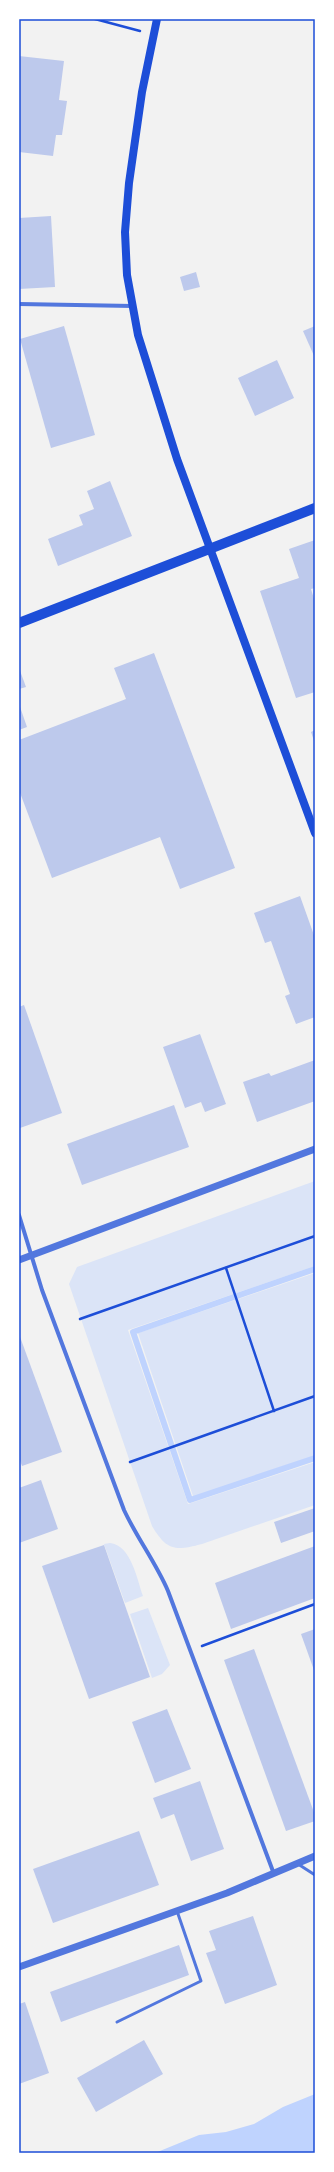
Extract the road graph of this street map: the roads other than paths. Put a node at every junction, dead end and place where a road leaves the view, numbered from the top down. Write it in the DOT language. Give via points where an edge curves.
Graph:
graph roads {
  1 [pos="157,19"];
  2 [pos="19,304"];
  3 [pos="133,306"];
  4 [pos="315,508"];
  5 [pos="210,548"];
  6 [pos="19,623"];
  7 [pos="315,833"];
  8 [pos="315,1148"];
  9 [pos="19,1215"];
  10 [pos="32,1256"];
  11 [pos="19,1260"];
  12 [pos="315,1856"];
  13 [pos="298,1864"];
  14 [pos="274,1874"];
  15 [pos="315,1875"];
  16 [pos="177,1911"];
  17 [pos="19,1967"];
  18 [pos="117,2022"];
  1 -- 3 [label="main road" via="142,92 125,225 127,275"];
  2 -- 3 [label="street"];
  3 -- 5 [label="main road" via="138,335 176,459"];
  4 -- 5 [label="main road"];
  5 -- 6 [label="main road"];
  5 -- 7 [label="main road"];
  8 -- 10 [label="street"];
  9 -- 10 [label="street"];
  10 -- 11 [label="street"];
  10 -- 14 [label="street" via="42,1290 124,1510 160,1573"];
  12 -- 13 [label="street"];
  13 -- 14 [label="street"];
  13 -- 15 [label="lane"];
  14 -- 16 [label="street"];
  16 -- 17 [label="street"];
  16 -- 18 [label="lane" via="201,1981"];
}
